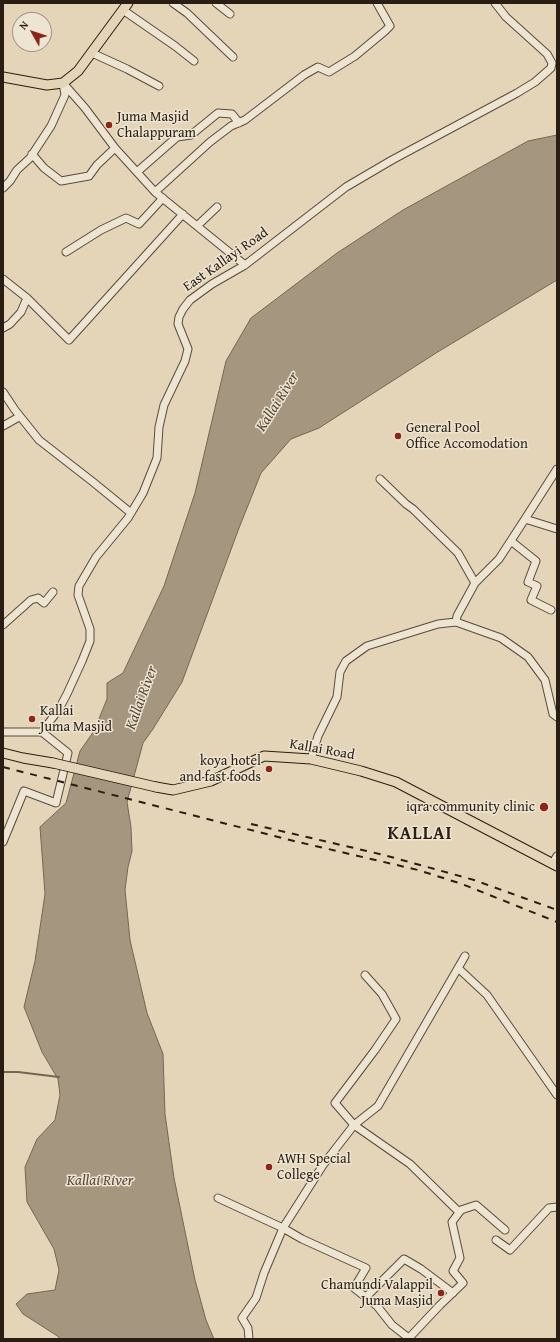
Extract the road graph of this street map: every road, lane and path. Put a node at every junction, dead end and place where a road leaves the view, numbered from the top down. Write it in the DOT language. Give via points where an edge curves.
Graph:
graph roads {
  1 [pos="173,3"];
  2 [pos="216,3"];
  3 [pos="377,3"];
  4 [pos="495,3"];
  5 [pos="126,6"];
  6 [pos="230,14"];
  7 [pos="92,53"];
  8 [pos="233,57"];
  9 [pos="194,61"];
  10 [pos="3,77"];
  11 [pos="63,83"];
  12 [pos="159,86"];
  13 [pos="239,123"];
  14 [pos="115,148"];
  15 [pos="32,154"];
  16 [pos="137,172"];
  17 [pos="3,188"];
  18 [pos="154,192"];
  19 [pos="163,198"];
  20 [pos="217,207"];
  21 [pos="182,214"];
  22 [pos="196,226"];
  23 [pos="66,252"];
  24 [pos="245,265"];
  25 [pos="3,279"];
  26 [pos="27,298"];
  27 [pos="3,328"];
  28 [pos="3,392"];
  29 [pos="19,417"];
  30 [pos="3,426"];
  31 [pos="557,469"];
  32 [pos="380,479"];
  33 [pos="131,513"];
  34 [pos="525,519"];
  35 [pos="557,529"];
  36 [pos="511,541"];
  37 [pos="475,583"];
  38 [pos="53,592"];
  39 [pos="551,610"];
  40 [pos="456,622"];
  41 [pos="3,626"];
  42 [pos="557,717"];
  43 [pos="3,732"];
  44 [pos="42,732"];
  45 [pos="3,753"];
  46 [pos="311,759"];
  47 [pos="3,842"];
  48 [pos="555,862"];
  49 [pos="465,956"];
  50 [pos="458,968"];
  51 [pos="365,975"];
  52 [pos="557,1095"];
  53 [pos="354,1125"];
  54 [pos="218,1198"];
  55 [pos="557,1207"];
  56 [pos="459,1212"];
  57 [pos="283,1228"];
  58 [pos="505,1230"];
  59 [pos="496,1240"];
  60 [pos="453,1293"];
  61 [pos="366,1298"];
  62 [pos="249,1339"];
  63 [pos="409,1339"];
  1 -- 8 [label="street"];
  2 -- 6 [label="street"];
  3 -- 13 [label="street" via="390,26 355,56 329,72 318,67 304,75"];
  4 -- 24 [label="street, East Kallayi Road" via="506,17 547,54 552,63 551,68 517,93 346,187"];
  5 -- 7 [label="main road"];
  5 -- 9 [label="street"];
  7 -- 11 [label="main road" via="78,71"];
  7 -- 12 [label="street"];
  10 -- 11 [label="main road" via="47,85"];
  11 -- 14 [label="street"];
  11 -- 15 [label="street" via="65,96 57,116"];
  13 -- 16 [label="street" via="232,114 218,113 191,135 177,137"];
  13 -- 18 [label="street" via="210,142"];
  14 -- 15 [label="street" via="89,176 61,181 44,168"];
  14 -- 16 [label="street"];
  15 -- 17 [label="street"];
  16 -- 18 [label="street"];
  18 -- 19 [label="street"];
  19 -- 21 [label="street"];
  19 -- 23 [label="street" via="139,224 126,218"];
  20 -- 22 [label="street"];
  21 -- 22 [label="street"];
  21 -- 26 [label="street" via="69,340"];
  22 -- 24 [label="street"];
  24 -- 33 [label="street, East Kallayi Road" via="190,300 179,317 178,324 188,349 164,405 159,427 157,458 143,493"];
  25 -- 26 [label="street"];
  26 -- 27 [label="street" via="21,312"];
  28 -- 29 [label="street"];
  29 -- 30 [label="street"];
  29 -- 33 [label="street" via="39,440"];
  31 -- 34 [label="street"];
  32 -- 37 [label="street" via="458,554"];
  33 -- 44 [label="street, East Kallayi Road" via="96,557 80,586 78,595 90,629 90,640 59,709"];
  34 -- 35 [label="street"];
  34 -- 36 [label="street"];
  36 -- 37 [label="street" via="499,560"];
  36 -- 39 [label="street" via="536,561 528,582 537,586 531,600"];
  37 -- 40 [label="street"];
  38 -- 41 [label="street" via="44,603 38,598 31,600"];
  40 -- 42 [label="street" via="501,638 528,657 545,680 553,714"];
  40 -- 46 [label="street" via="438,624 367,646 346,661 340,672 337,697 318,736"];
  43 -- 44 [label="street"];
  44 -- 47 [label="street" via="68,753 56,803 24,791"];
  45 -- 46 [label="main road, Kallai Road, bridge" via="173,790 210,781 264,756"];
  46 -- 48 [label="main road, Kallai Road" via="396,782"];
  49 -- 50 [label="street"];
  50 -- 52 [label="street" via="487,995"];
  50 -- 53 [label="street" via="378,1106"];
  51 -- 53 [label="street" via="382,994 396,1019 335,1103"];
  53 -- 56 [label="street" via="410,1164"];
  53 -- 57 [label="street" via="323,1165"];
  54 -- 57 [label="street"];
  55 -- 59 [label="street" via="549,1208 510,1250"];
  56 -- 58 [label="street" via="476,1205"];
  56 -- 60 [label="street" via="452,1222 460,1258 453,1271 463,1283"];
  57 -- 61 [label="street" via="366,1268 354,1288"];
  57 -- 62 [label="street" via="256,1298 242,1318 248,1328"];
  60 -- 61 [label="street" via="404,1259"];
  60 -- 63 [label="street"];
  61 -- 63 [label="street"];
}
